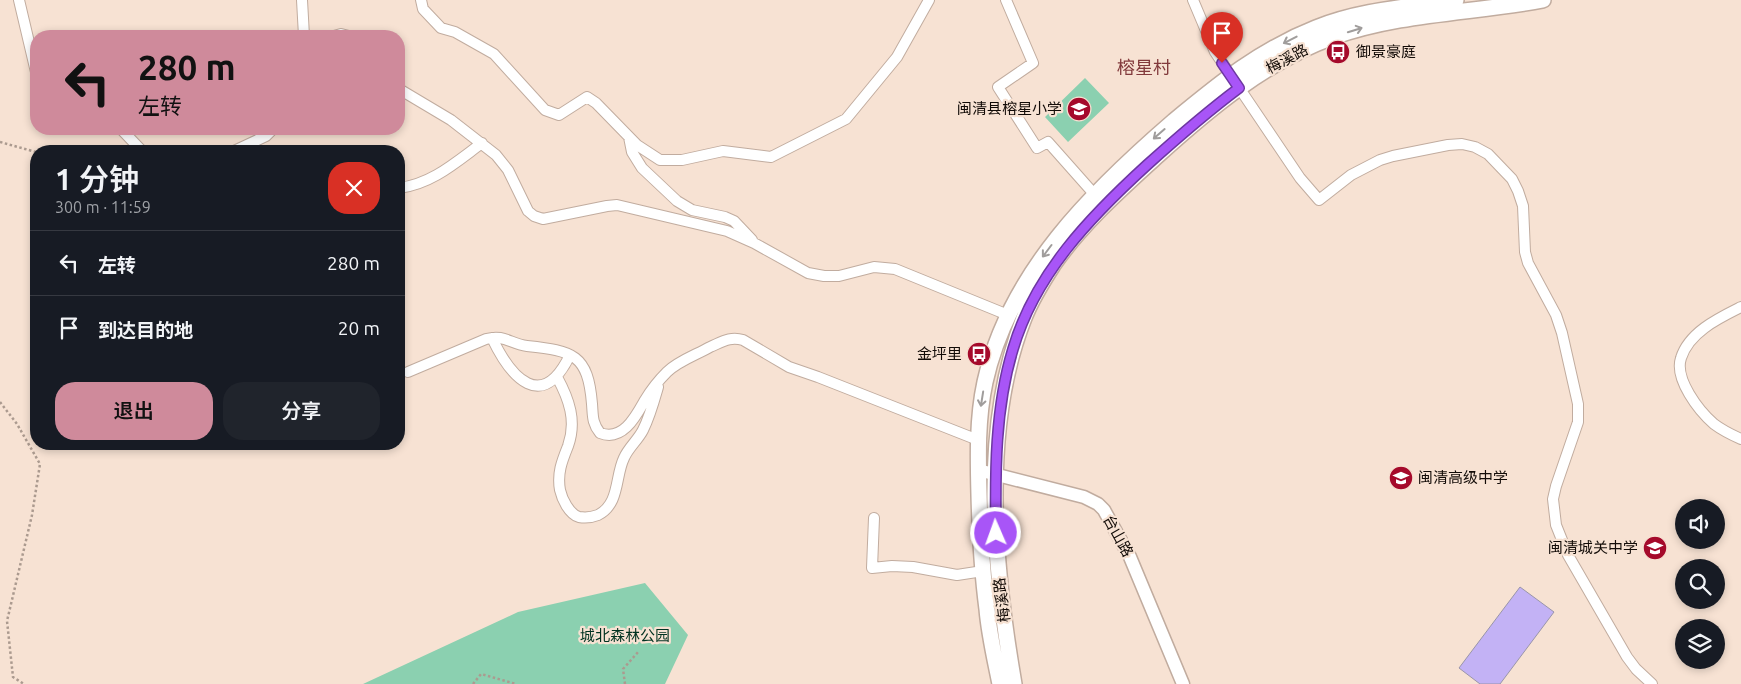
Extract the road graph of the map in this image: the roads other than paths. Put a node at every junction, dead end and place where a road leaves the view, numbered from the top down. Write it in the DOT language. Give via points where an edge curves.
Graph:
graph roads {
  1 [pos="19,0"];
  2 [pos="302,0"];
  3 [pos="422,0"];
  4 [pos="929,0"];
  5 [pos="1006,0"];
  6 [pos="1193,0"];
  7 [pos="1456,0"];
  8 [pos="1543,0"];
  9 [pos="304,30"];
  10 [pos="30,47"];
  11 [pos="1230,75"];
  12 [pos="1239,88"];
  13 [pos="405,93"];
  14 [pos="127,135"];
  15 [pos="267,135"];
  16 [pos="629,137"];
  17 [pos="482,143"];
  18 [pos="136,145"];
  19 [pos="247,145"];
  20 [pos="405,187"];
  21 [pos="1095,195"];
  22 [pos="754,243"];
  23 [pos="1741,307"];
  24 [pos="1008,315"];
  25 [pos="492,338"];
  26 [pos="570,355"];
  27 [pos="408,372"];
  28 [pos="558,377"];
  29 [pos="660,379"];
  30 [pos="1741,439"];
  31 [pos="978,440"];
  32 [pos="978,470"];
  33 [pos="996,474"];
  34 [pos="874,518"];
  35 [pos="983,571"];
  36 [pos="1000,684"];
  37 [pos="1014,684"];
  38 [pos="1183,684"];
  39 [pos="1652,684"];
  1 -- 10 [label="street"];
  2 -- 9 [label="street"];
  3 -- 16 [label="street" via="423,9 441,28 455,32 494,54 545,110 559,115 587,97"];
  4 -- 16 [label="street" via="897,57 846,118 771,157 723,151 682,160 660,160"];
  5 -- 21 [label="street" via="1033,63 998,87 1037,148 1048,142"];
  6 -- 11 [label="street" via="1210,42"];
  7 -- 11 [label="main road, 梅溪路, one-way" via="1360,15 1319,26"];
  12 -- 8 [label="main road, 梅溪路, one-way" via="1310,46 1363,28"];
  11 -- 12 [label="street"];
  11 -- 21 [label="main road, 梅溪路, one-way" via="1158,135"];
  12 -- 33 [label="main road, 梅溪路" via="1190,126 1127,183 1054,264 1025,315 1012,350 1001,406"];
  12 -- 39 [label="street" via="1300,178 1319,200 1351,174 1380,160 1448,145 1475,147 1488,154 1512,179 1523,206 1528,263 1556,315 1578,404 1578,422 1553,499 1556,525 1568,555 1627,658"];
  13 -- 17 [label="street" via="451,120"];
  14 -- 18 [label="street"];
  15 -- 19 [label="street"];
  16 -- 22 [label="street" via="632,152 642,168 677,202 692,210 734,221"];
  17 -- 20 [label="street" via="433,178"];
  17 -- 22 [label="street" via="508,170 528,211 534,216 543,219 617,206 727,232"];
  21 -- 24 [label="main road, 梅溪路, one-way" via="1039,262"];
  22 -- 24 [label="street" via="808,273 824,276 839,276 874,267 895,268"];
  23 -- 30 [label="street" via="1709,324 1691,341 1680,358 1679,366 1686,388 1700,409 1715,424"];
  24 -- 31 [label="main road, 梅溪路, one-way" via="985,382"];
  25 -- 26 [label="street" via="504,338 524,346 549,348"];
  25 -- 27 [label="street"];
  25 -- 28 [label="street" via="504,360 529,385 542,386"];
  26 -- 28 [label="street"];
  26 -- 29 [label="street" via="587,372 593,422 600,433 618,433 630,424"];
  28 -- 29 [label="street" via="569,400 572,420 568,446 558,474 560,491 572,512 587,517 603,512 613,498 620,466 643,430"];
  29 -- 31 [label="street" via="673,366 723,341 736,338 788,367"];
  31 -- 32 [label="main road, 梅溪路"];
  32 -- 33 [label="street, 台山路"];
  32 -- 35 [label="main road, 梅溪路"];
  33 -- 37 [label="main road, 梅溪路" via="997,550"];
  33 -- 38 [label="street, 台山路" via="1084,497 1104,510 1130,557"];
  34 -- 35 [label="street" via="872,568 913,567 957,575"];
  35 -- 36 [label="main road, 梅溪路"];
}
